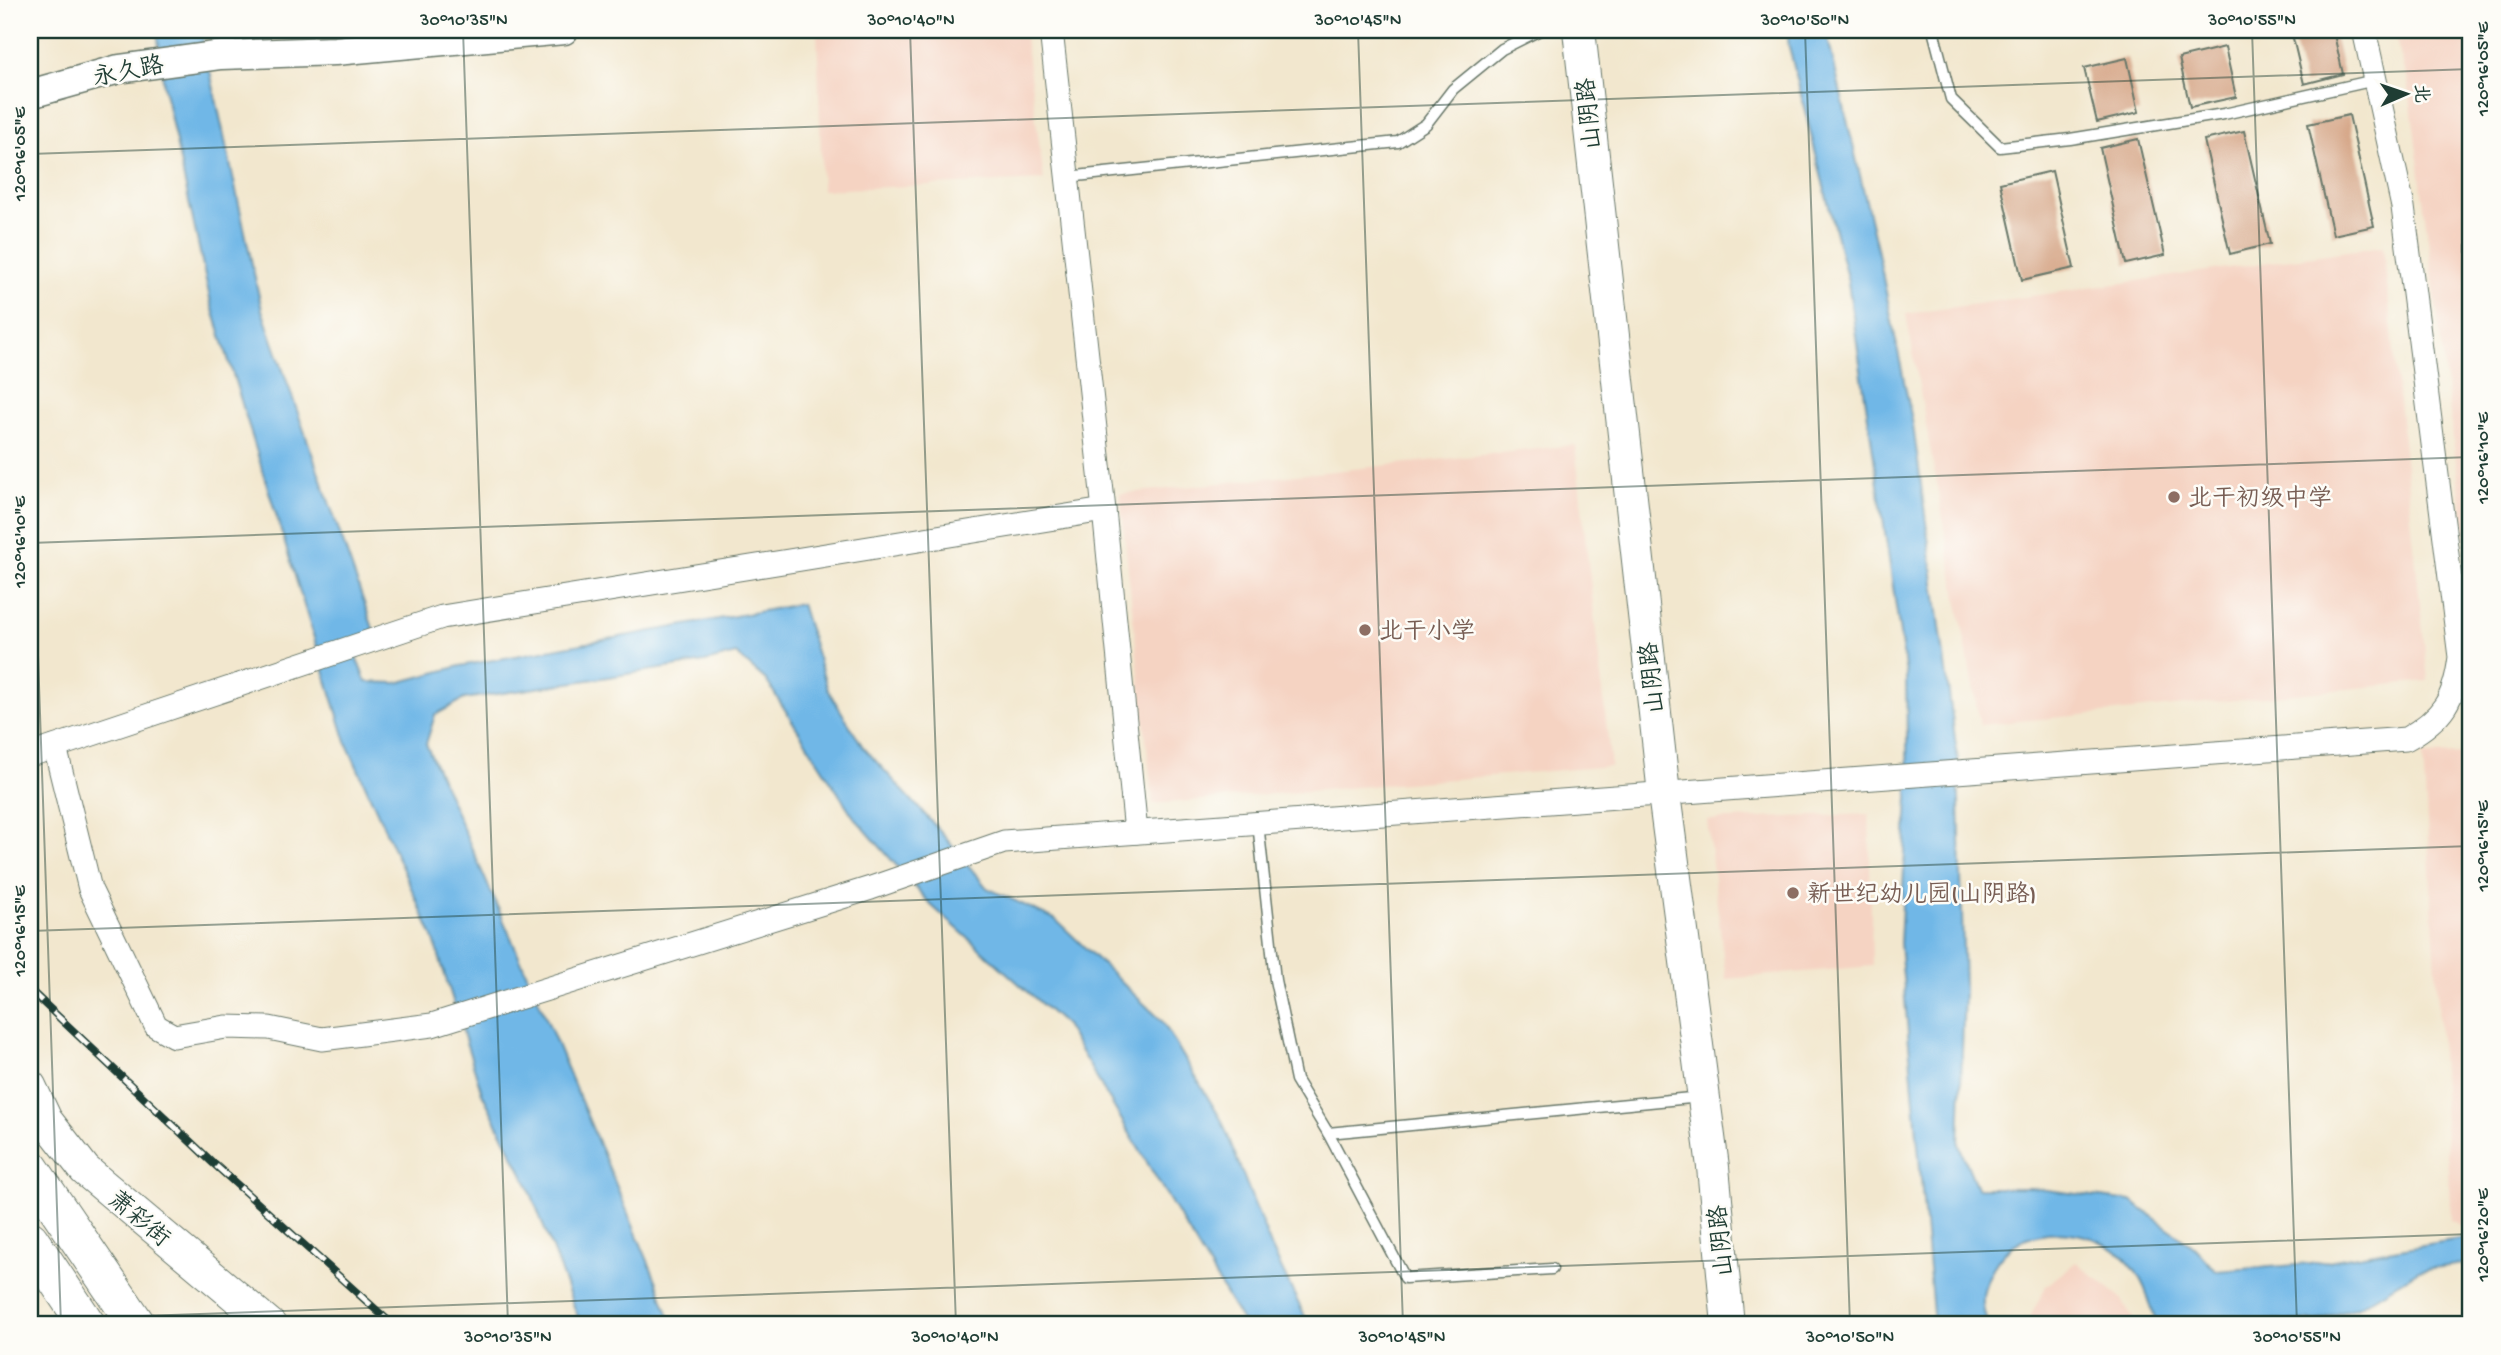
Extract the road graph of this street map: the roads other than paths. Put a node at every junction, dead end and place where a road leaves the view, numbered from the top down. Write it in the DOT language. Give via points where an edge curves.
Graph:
graph roads {
  1 [pos="564,30"];
  2 [pos="1051,30"];
  3 [pos="1540,30"];
  4 [pos="1579,30"];
  5 [pos="1933,30"];
  6 [pos="2364,30"];
  7 [pos="2375,80"];
  8 [pos="30,94"];
  9 [pos="1067,177"];
  10 [pos="1104,510"];
  11 [pos="55,747"];
  12 [pos="30,755"];
  13 [pos="1664,794"];
  14 [pos="1258,823"];
  15 [pos="1136,832"];
  16 [pos="31,1085"];
  17 [pos="1703,1097"];
  18 [pos="1328,1133"];
  19 [pos="30,1168"];
  20 [pos="30,1240"];
  21 [pos="1552,1269"];
  22 [pos="87,1325"];
  23 [pos="137,1325"];
  24 [pos="270,1325"];
  25 [pos="1728,1325"];
  1 -- 8 [label="street, 永久路" via="335,51 221,55 119,69"];
  2 -- 9 [label="street"];
  3 -- 9 [label="lane" via="1502,48 1453,89 1426,124 1398,142"];
  4 -- 13 [label="main road, 山阴路"];
  5 -- 7 [label="lane" via="1951,99 2000,148 2224,114"];
  6 -- 7 [label="street"];
  7 -- 13 [label="street" via="2403,207 2460,657 2457,683 2429,726 2406,739"];
  9 -- 10 [label="street"];
  10 -- 11 [label="street" via="442,617"];
  10 -- 15 [label="street"];
  11 -- 12 [label="street"];
  11 -- 15 [label="street" via="90,889 156,1026 174,1036 226,1027 269,1028 322,1038 432,1025 1004,842"];
  13 -- 14 [label="street"];
  13 -- 17 [label="main road, 山阴路"];
  14 -- 15 [label="street"];
  14 -- 18 [label="lane" via="1275,979 1296,1080"];
  16 -- 24 [label="main road, 萧彩街" via="46,1120 85,1170"];
  17 -- 18 [label="lane"];
  17 -- 25 [label="main road, 山阴路"];
  18 -- 21 [label="lane" via="1405,1278"];
  19 -- 23 [label="highway"];
  20 -- 22 [label="highway"];
}
